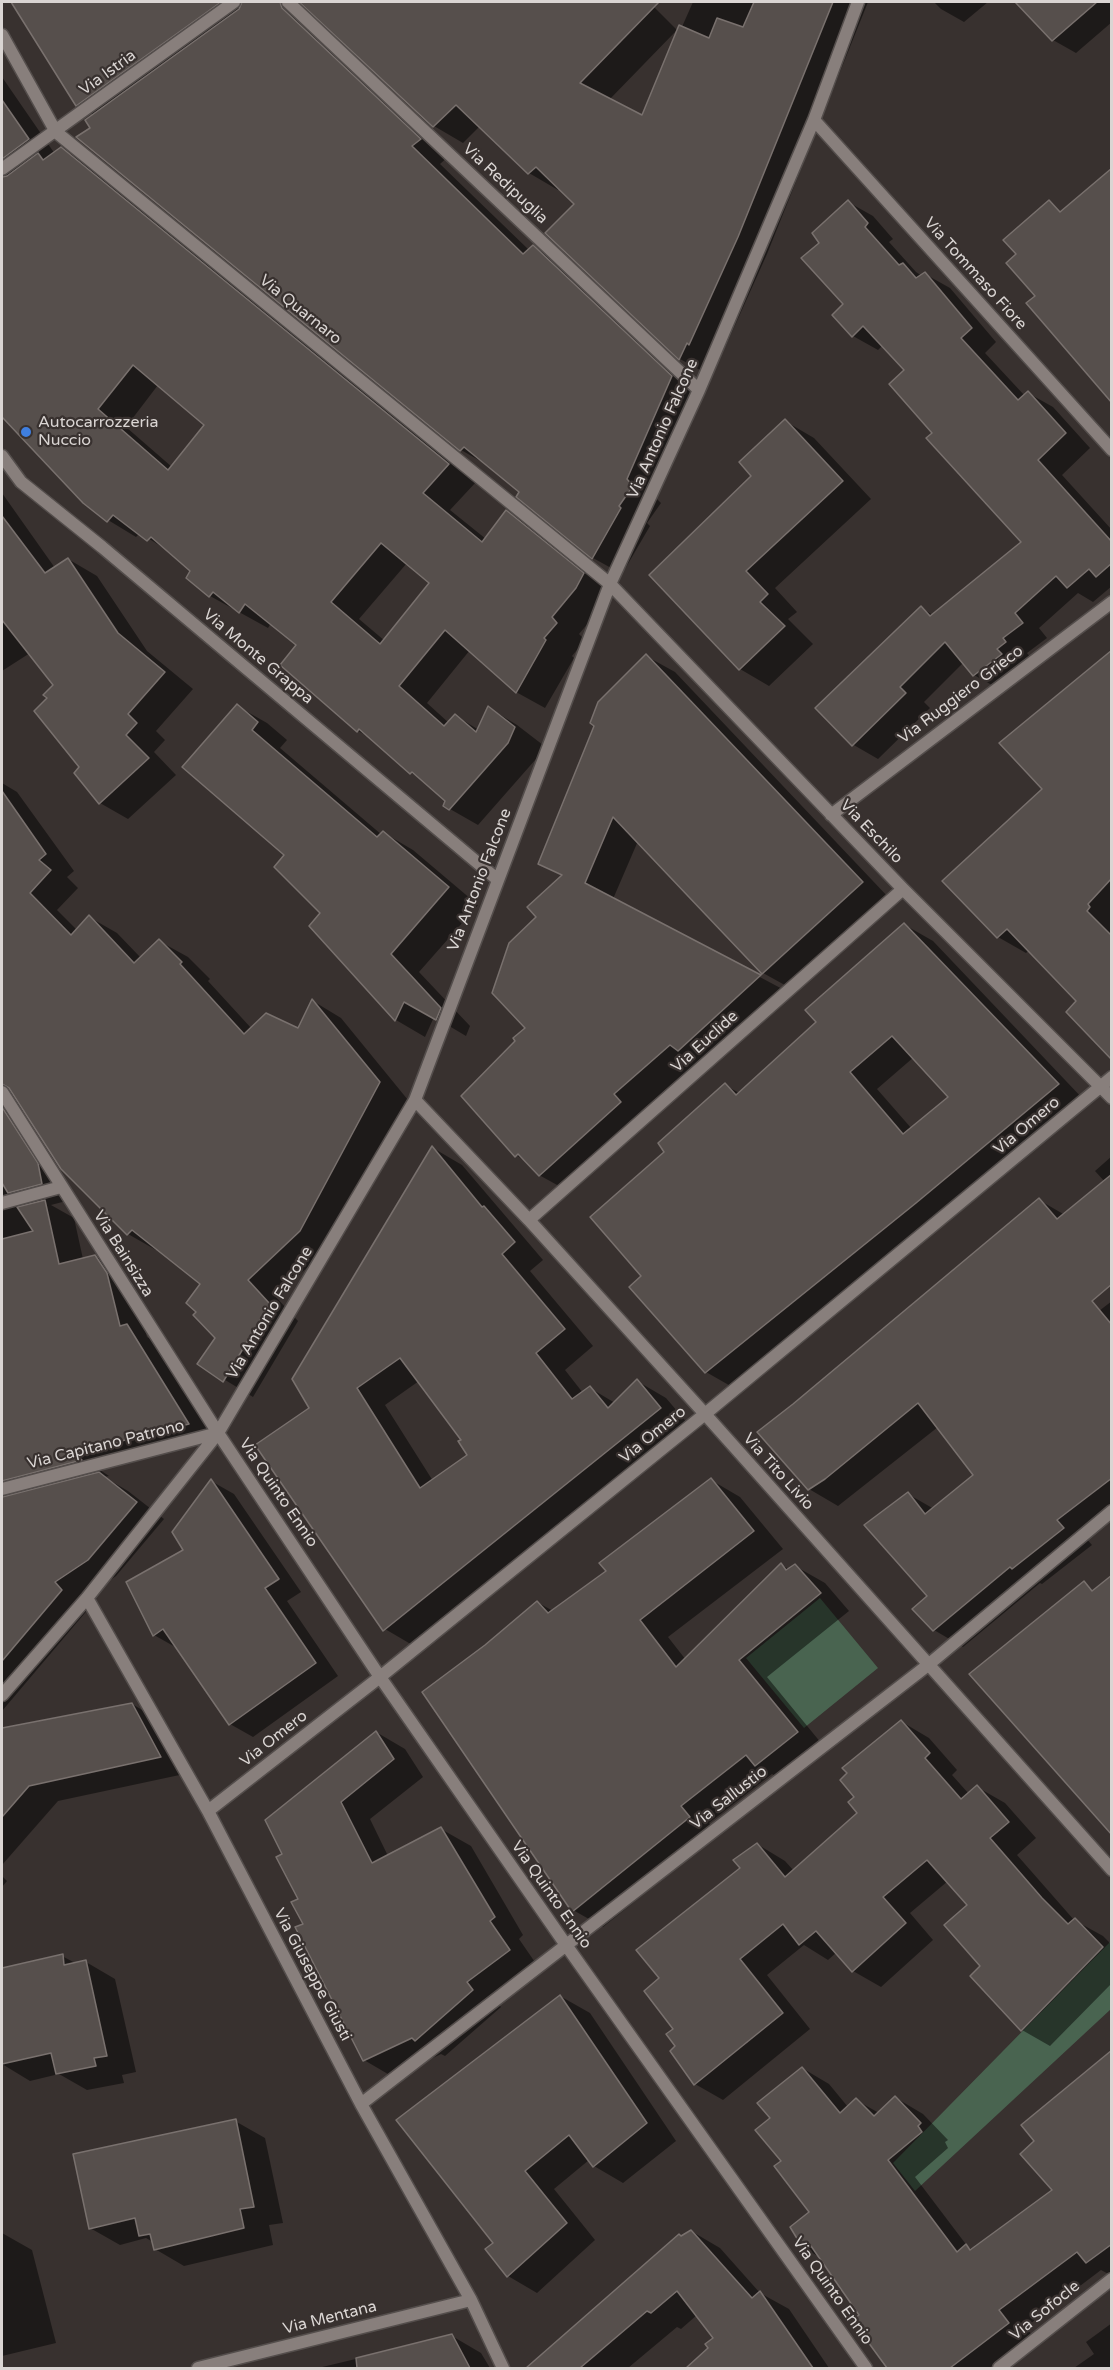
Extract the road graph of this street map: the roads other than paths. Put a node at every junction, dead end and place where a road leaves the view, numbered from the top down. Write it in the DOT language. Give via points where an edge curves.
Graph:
graph roads {
  1 [pos="234,2"];
  2 [pos="288,2"];
  3 [pos="858,2"];
  4 [pos="2,35"];
  5 [pos="814,120"];
  6 [pos="56,132"];
  7 [pos="2,169"];
  8 [pos="699,390"];
  9 [pos="1112,450"];
  10 [pos="2,456"];
  11 [pos="610,584"];
  12 [pos="1112,602"];
  13 [pos="831,814"];
  14 [pos="498,880"];
  15 [pos="903,889"];
  16 [pos="1112,1077"];
  17 [pos="1100,1086"];
  18 [pos="2,1092"];
  19 [pos="1112,1098"];
  20 [pos="416,1100"];
  21 [pos="61,1187"];
  22 [pos="2,1203"];
  23 [pos="529,1220"];
  24 [pos="705,1414"];
  25 [pos="218,1434"];
  26 [pos="2,1489"];
  27 [pos="1112,1511"];
  28 [pos="87,1598"];
  29 [pos="928,1665"];
  30 [pos="380,1677"];
  31 [pos="2,1695"];
  32 [pos="208,1811"];
  33 [pos="1112,1870"];
  34 [pos="566,1945"];
  35 [pos="361,2104"];
  36 [pos="1112,2279"];
  37 [pos="471,2300"];
  38 [pos="198,2368"];
  39 [pos="503,2368"];
  40 [pos="866,2368"];
  41 [pos="999,2368"];
  1 -- 6 [label="street, Via Istria"];
  2 -- 8 [label="street, Via Redipuglia"];
  3 -- 5 [label="street, Via Antonio Falcone"];
  4 -- 6 [label="street, Via Quarnaro"];
  5 -- 8 [label="street, Via Antonio Falcone"];
  5 -- 9 [label="street, Via Tommaso Fiore"];
  6 -- 7 [label="street, Via Istria"];
  6 -- 11 [label="street, Via Quarnaro"];
  8 -- 11 [label="street, Via Antonio Falcone"];
  10 -- 14 [label="street, Via Monte Grappa" via="21,482"];
  11 -- 13 [label="street, Via Eschilo"];
  11 -- 14 [label="street, Via Antonio Falcone"];
  12 -- 13 [label="street, Via Ruggiero Grieco"];
  13 -- 15 [label="street, Via Eschilo"];
  14 -- 20 [label="street, Via Antonio Falcone"];
  15 -- 17 [label="street, Via Eschilo"];
  15 -- 23 [label="street, Via Euclide"];
  16 -- 17 [label="street, Via Omero"];
  17 -- 19 [label="street, Via Eschilo"];
  17 -- 24 [label="street, Via Omero"];
  18 -- 21 [label="street, Via Bainsizza"];
  20 -- 23 [label="street, Via Tito Livio"];
  20 -- 25 [label="street, Via Antonio Falcone"];
  21 -- 22 [label="street"];
  21 -- 25 [label="street, Via Bainsizza"];
  23 -- 24 [label="street, Via Tito Livio"];
  24 -- 29 [label="street, Via Tito Livio"];
  24 -- 30 [label="street, Via Omero"];
  25 -- 26 [label="street, Via Capitano Patrono"];
  25 -- 28 [label="street, Via Antonio Falcone"];
  25 -- 30 [label="street, Via Quinto Ennio"];
  27 -- 29 [label="street, Via Sallustio"];
  28 -- 31 [label="street, Via Antonio Falcone"];
  28 -- 32 [label="street, Via Giuseppe Giusti"];
  29 -- 33 [label="street, Via Tito Livio"];
  29 -- 34 [label="street, Via Sallustio"];
  30 -- 32 [label="street, Via Omero"];
  30 -- 34 [label="street, Via Quinto Ennio"];
  32 -- 35 [label="street, Via Giuseppe Giusti"];
  34 -- 35 [label="street, Via Sallustio"];
  34 -- 40 [label="street, Via Quinto Ennio"];
  35 -- 37 [label="street, Via Giuseppe Giusti"];
  36 -- 41 [label="street, Via Sofocle"];
  37 -- 38 [label="street, Via Mentana"];
  37 -- 39 [label="street, Via Giuseppe Giusti"];
}
